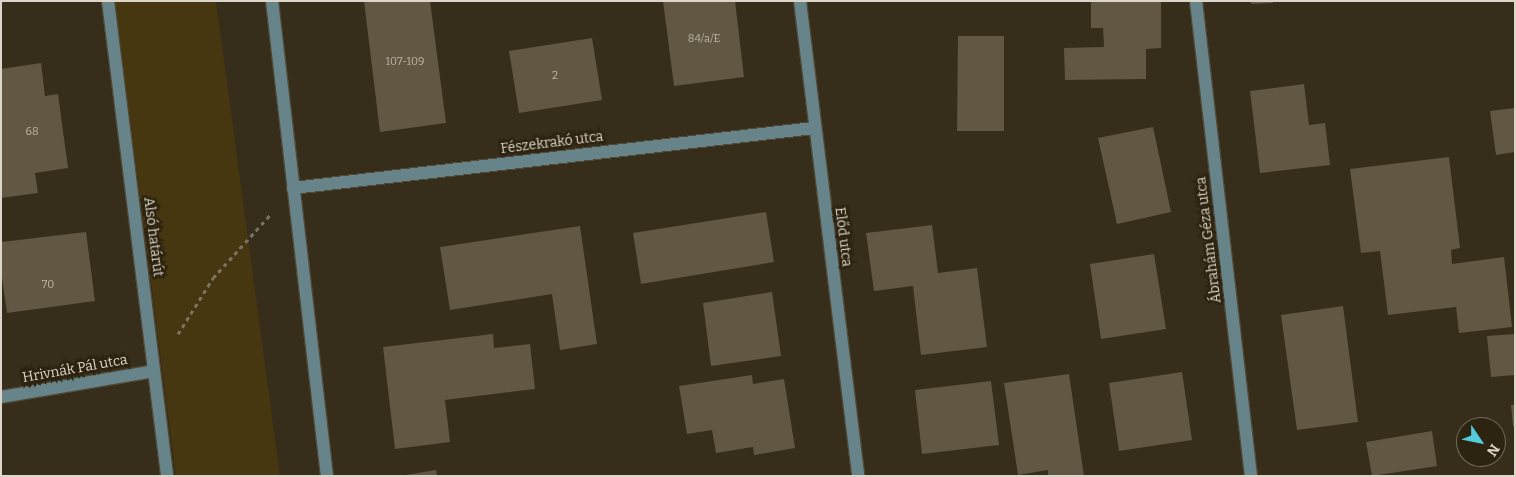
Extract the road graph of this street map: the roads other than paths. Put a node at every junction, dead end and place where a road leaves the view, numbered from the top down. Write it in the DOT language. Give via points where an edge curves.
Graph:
graph roads {
  1 [pos="108,1"];
  2 [pos="272,1"];
  3 [pos="800,1"];
  4 [pos="1196,1"];
  5 [pos="814,128"];
  6 [pos="293,188"];
  7 [pos="154,371"];
  8 [pos="1,397"];
  9 [pos="167,476"];
  10 [pos="327,476"];
  11 [pos="858,476"];
  12 [pos="1251,476"];
  1 -- 7 [label="street, Alsó határút"];
  2 -- 6 [label="street"];
  3 -- 5 [label="street, Előd utca"];
  4 -- 12 [label="street, Ábrahám Géza utca"];
  5 -- 6 [label="street, Fészekrakó utca"];
  5 -- 11 [label="street, Előd utca"];
  6 -- 10 [label="street"];
  7 -- 8 [label="street, Hrivnák Pál utca"];
  7 -- 9 [label="street, Alsó határút"];
}
